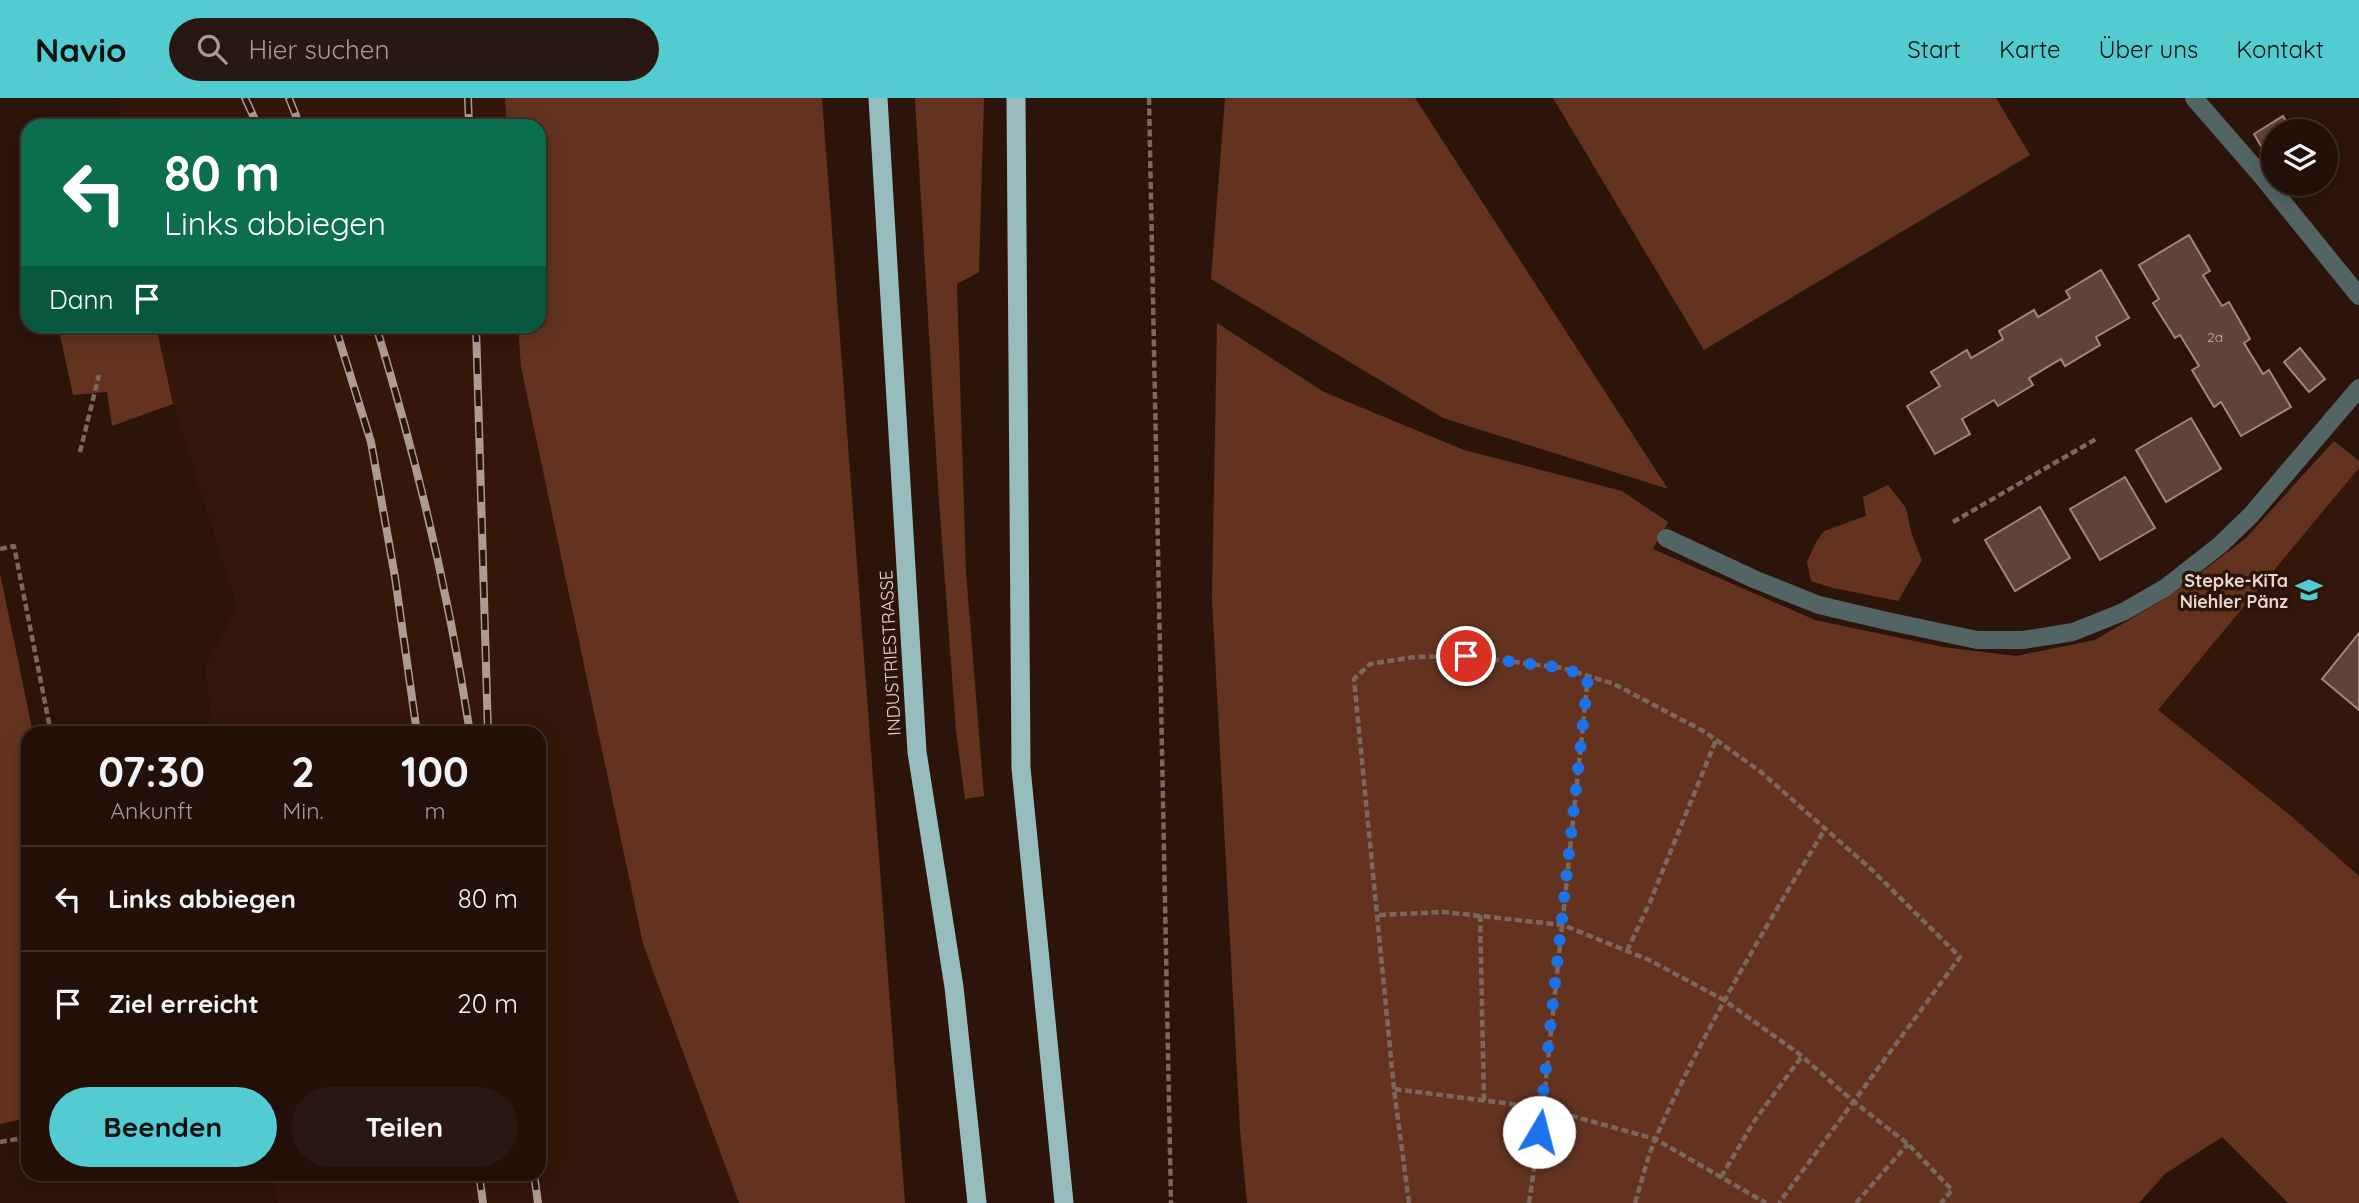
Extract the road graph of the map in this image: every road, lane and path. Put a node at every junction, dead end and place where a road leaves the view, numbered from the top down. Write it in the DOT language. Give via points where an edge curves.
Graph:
graph roads {
  1 [pos="878,98"];
  2 [pos="1016,98"];
  3 [pos="1149,98"];
  4 [pos="2194,98"];
  5 [pos="2359,296"];
  6 [pos="99,375"];
  7 [pos="2359,388"];
  8 [pos="2096,439"];
  9 [pos="80,452"];
  10 [pos="1952,522"];
  11 [pos="1666,538"];
  12 [pos="0,549"];
  13 [pos="1588,677"];
  14 [pos="50,726"];
  15 [pos="1716,740"];
  16 [pos="1825,829"];
  17 [pos="1379,915"];
  18 [pos="1480,915"];
  19 [pos="1563,925"];
  20 [pos="1627,951"];
  21 [pos="1724,1000"];
  22 [pos="1802,1056"];
  23 [pos="1394,1089"];
  24 [pos="1484,1101"];
  25 [pos="1853,1101"];
  26 [pos="1543,1108"];
  27 [pos="21,1138"];
  28 [pos="1655,1139"];
  29 [pos="0,1142"];
  30 [pos="1908,1144"];
  31 [pos="1721,1177"];
  32 [pos="977,1203"];
  33 [pos="1063,1203"];
  34 [pos="1171,1203"];
  35 [pos="1409,1203"];
  36 [pos="1529,1203"];
  37 [pos="1635,1203"];
  38 [pos="1766,1203"];
  39 [pos="1779,1203"];
  40 [pos="1856,1203"];
  41 [pos="1941,1203"];
  1 -- 32 [label="highway, INDUSTRIESTRASSE" via="917,752 954,987"];
  2 -- 33 [label="highway" via="1021,768"];
  3 -- 34 [label="path"];
  4 -- 5 [label="street"];
  6 -- 9 [label="path"];
  7 -- 11 [label="street" via="2220,545 2165,588 2074,632 2023,640 1977,640 1876,619 1819,605"];
  8 -- 10 [label="path"];
  12 -- 14 [label="path" via="14,546"];
  13 -- 15 [label="path" via="1614,684"];
  13 -- 17 [label="path" via="1563,668 1466,656 1370,664 1354,679"];
  13 -- 19 [label="path"];
  15 -- 16 [label="path" via="1761,772"];
  15 -- 20 [label="path"];
  16 -- 21 [label="path"];
  16 -- 25 [label="path" via="1960,957"];
  17 -- 18 [label="path"];
  17 -- 23 [label="path"];
  18 -- 19 [label="path"];
  18 -- 24 [label="path"];
  19 -- 20 [label="path"];
  19 -- 26 [label="path"];
  20 -- 21 [label="path"];
  21 -- 22 [label="path"];
  21 -- 28 [label="path"];
  22 -- 25 [label="path"];
  22 -- 31 [label="path"];
  23 -- 24 [label="path"];
  23 -- 35 [label="path"];
  24 -- 26 [label="path"];
  25 -- 30 [label="path"];
  25 -- 39 [label="path"];
  26 -- 28 [label="path"];
  26 -- 36 [label="path"];
  27 -- 29 [label="path"];
  28 -- 31 [label="path"];
  28 -- 37 [label="path"];
  30 -- 40 [label="path"];
  30 -- 41 [label="path" via="1952,1190"];
  31 -- 38 [label="path"];
}
